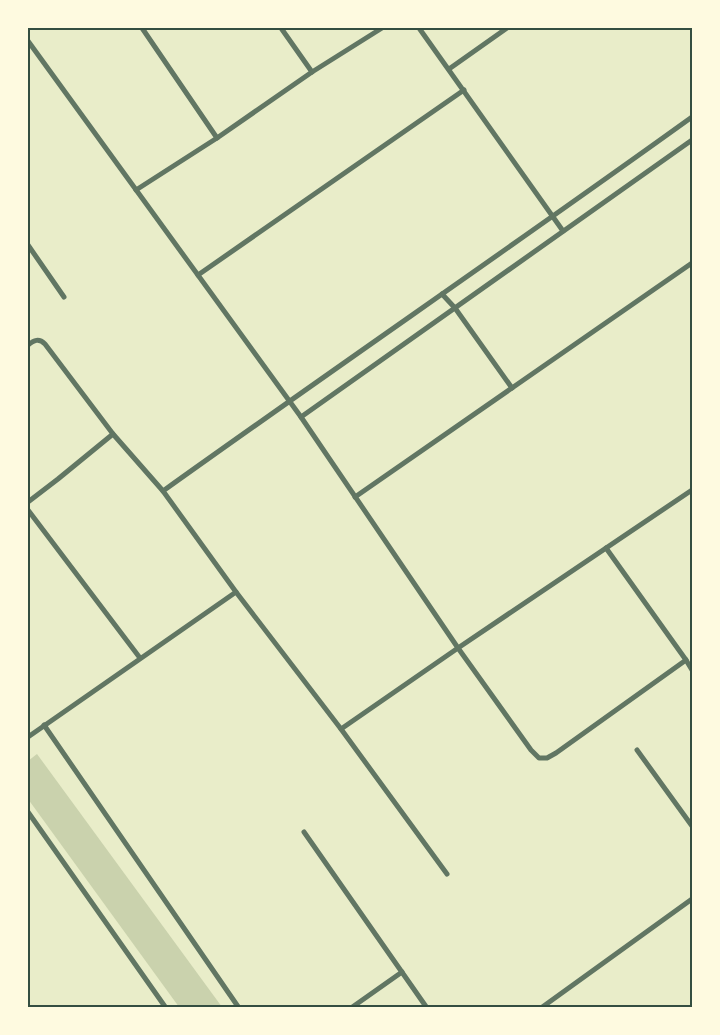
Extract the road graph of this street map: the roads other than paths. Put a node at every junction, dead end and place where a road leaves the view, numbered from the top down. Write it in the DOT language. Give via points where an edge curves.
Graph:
graph roads {
  1 [pos="142,28"];
  2 [pos="281,28"];
  3 [pos="382,28"];
  4 [pos="419,28"];
  5 [pos="507,28"];
  6 [pos="28,41"];
  7 [pos="448,69"];
  8 [pos="312,72"];
  9 [pos="464,90"];
  10 [pos="692,117"];
  11 [pos="218,138"];
  12 [pos="692,140"];
  13 [pos="136,190"];
  14 [pos="554,216"];
  15 [pos="563,231"];
  16 [pos="28,245"];
  17 [pos="692,263"];
  18 [pos="198,275"];
  19 [pos="442,294"];
  20 [pos="64,296"];
  21 [pos="455,308"];
  22 [pos="28,344"];
  23 [pos="512,388"];
  24 [pos="289,401"];
  25 [pos="301,417"];
  26 [pos="113,434"];
  27 [pos="692,490"];
  28 [pos="163,491"];
  29 [pos="355,497"];
  30 [pos="28,502"];
  31 [pos="28,510"];
  32 [pos="606,548"];
  33 [pos="236,592"];
  34 [pos="458,648"];
  35 [pos="140,658"];
  36 [pos="686,660"];
  37 [pos="692,670"];
  38 [pos="44,725"];
  39 [pos="341,729"];
  40 [pos="28,737"];
  41 [pos="637,750"];
  42 [pos="28,812"];
  43 [pos="692,826"];
  44 [pos="304,832"];
  45 [pos="447,874"];
  46 [pos="692,899"];
  47 [pos="402,972"];
  48 [pos="166,1008"];
  49 [pos="239,1008"];
  50 [pos="351,1008"];
  51 [pos="427,1008"];
  52 [pos="541,1008"];
  1 -- 11 [label="street"];
  2 -- 8 [label="street"];
  3 -- 8 [label="street"];
  4 -- 7 [label="street"];
  5 -- 7 [label="street"];
  6 -- 13 [label="street"];
  7 -- 9 [label="street"];
  8 -- 11 [label="street"];
  9 -- 14 [label="street"];
  9 -- 18 [label="street"];
  10 -- 14 [label="street"];
  11 -- 13 [label="street"];
  12 -- 15 [label="street"];
  13 -- 18 [label="street"];
  14 -- 15 [label="street"];
  14 -- 19 [label="street"];
  15 -- 21 [label="street"];
  16 -- 20 [label="street"];
  17 -- 23 [label="street"];
  18 -- 24 [label="street"];
  19 -- 21 [label="street"];
  19 -- 24 [label="street"];
  21 -- 23 [label="street"];
  21 -- 25 [label="street"];
  22 -- 26 [label="street" via="41,340 45,344"];
  23 -- 29 [label="street"];
  24 -- 25 [label="street"];
  24 -- 28 [label="street"];
  25 -- 29 [label="street"];
  26 -- 28 [label="street"];
  26 -- 30 [label="street"];
  27 -- 32 [label="street"];
  28 -- 33 [label="street"];
  29 -- 34 [label="street"];
  31 -- 35 [label="street"];
  32 -- 34 [label="street"];
  32 -- 36 [label="street"];
  33 -- 35 [label="street"];
  33 -- 39 [label="street"];
  34 -- 36 [label="street" via="539,758 556,753"];
  34 -- 39 [label="street"];
  35 -- 38 [label="street"];
  36 -- 37 [label="street"];
  38 -- 40 [label="street"];
  38 -- 49 [label="street"];
  39 -- 45 [label="street"];
  41 -- 43 [label="street"];
  42 -- 48 [label="street"];
  44 -- 47 [label="street"];
  46 -- 52 [label="street"];
  47 -- 50 [label="street"];
  47 -- 51 [label="street"];
}
